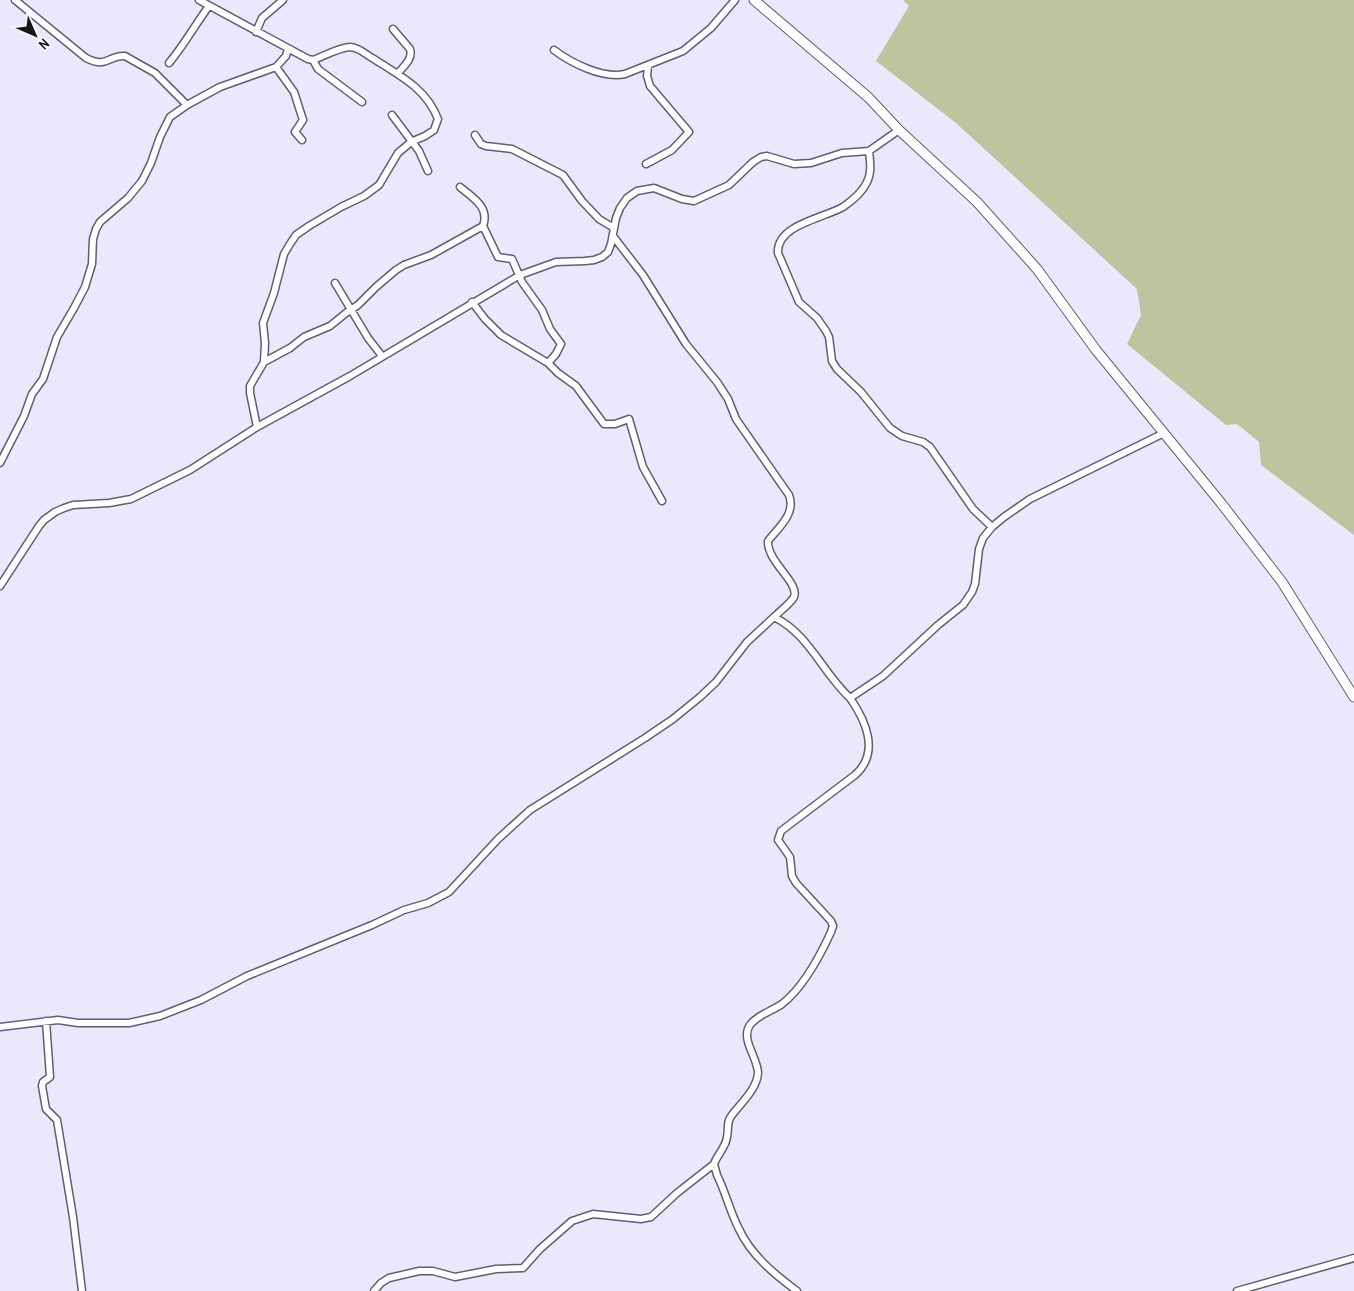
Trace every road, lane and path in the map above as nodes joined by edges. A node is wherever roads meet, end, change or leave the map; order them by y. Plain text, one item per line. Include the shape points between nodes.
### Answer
1 (15, 0) edge
2 (199, 0) edge
3 (283, 0) edge
4 (735, 0) edge
5 (754, 0) edge
6 (209, 6) junction
7 (393, 29) dead end
8 (256, 32) junction
9 (288, 49) junction
10 (554, 50) dead end
11 (313, 60) junction
12 (169, 63) dead end
13 (648, 66) junction
14 (276, 67) junction
15 (398, 73) junction
16 (362, 102) dead end
17 (187, 105) junction
18 (392, 115) dead end
19 (900, 130) junction
20 (474, 135) dead end
21 (302, 140) dead end
22 (411, 142) junction
23 (869, 151) junction
24 (646, 164) dead end
25 (428, 171) dead end
26 (460, 187) dead end
27 (484, 226) junction
28 (614, 228) junction
29 (613, 236) junction
30 (520, 275) junction
31 (335, 283) dead end
32 (472, 302) junction
33 (352, 310) junction
34 (382, 356) junction
35 (264, 362) junction
36 (548, 364) junction
37 (257, 428) junction
38 (1164, 434) junction
39 (0, 463) edge
40 (662, 501) dead end
41 (992, 527) junction
42 (0, 586) edge
43 (774, 616) junction
44 (1354, 697) edge
45 (850, 698) junction
46 (46, 1022) junction
47 (0, 1027) edge
48 (714, 1164) junction
49 (1354, 1258) edge
50 (82, 1291) edge
51 (374, 1291) edge
52 (797, 1291) edge
53 (1237, 1291) edge

1 - 17 street via 86,58 103,63 125,56 155,73
2 - 6 street
3 - 8 street via 262,18
4 - 13 street via 711,28 683,51
5 - 19 main road via 868,97
6 - 8 street
6 - 12 street
7 - 15 street via 411,53
8 - 9 street
9 - 11 street
9 - 14 street
10 - 13 street via 573,62 608,74 618,75
11 - 15 street via 348,47
11 - 16 street via 318,68
13 - 24 street via 650,86 689,132 672,150
14 - 17 street via 220,87
14 - 21 street via 294,92 303,120 295,132
15 - 22 street via 428,100 438,119 434,130
17 - 39 street via 170,116 142,181 96,229 92,264 85,287 57,337 43,379 32,394
18 - 22 street
19 - 23 street
19 - 38 main road via 977,202 1037,269 1096,350
20 - 28 street via 486,146 512,149 563,175 599,220
22 - 25 street
22 - 35 street via 393,159 380,185 309,226 290,244 263,323
23 - 28 street via 842,152 804,165 761,157 729,185 694,201 654,188 637,191 620,208
23 - 41 street via 870,176 858,193 842,207 786,234 777,247 778,253 799,302 826,330 832,361 837,369 890,428 930,447 973,509
26 - 27 street via 484,211
27 - 30 street via 498,257 511,258
27 - 33 street via 396,270
28 - 29 street
29 - 30 street via 608,252 602,257 556,262
29 - 43 street via 643,275 686,344 717,382 736,419 789,495 792,507 768,541 768,546 777,565 795,588 795,594
30 - 32 street
30 - 36 street via 561,344
31 - 33 street
32 - 34 street
32 - 36 street via 501,335
33 - 34 street
33 - 35 street via 326,329 304,337
34 - 37 street
35 - 37 street via 250,386
36 - 40 street via 576,386 604,424 629,419 643,467
37 - 42 street via 190,470 132,499 73,505 55,512 39,526
38 - 41 street via 1030,499
38 - 44 main road via 1282,582
41 - 45 street via 983,538 975,584 963,605 883,676
43 - 45 street via 801,636
43 - 46 street via 700,697 646,738 530,810 449,892 160,1016 113,1024
45 - 48 street via 866,727 868,756 865,764 782,831 778,840 790,857 796,883 833,926 811,970 783,1003 760,1017 746,1034 757,1078 749,1094 730,1116 728,1136
46 - 47 street
46 - 50 street via 50,1077 42,1086 46,1109 57,1120
48 - 51 street via 651,1218 593,1214 572,1221 523,1268 496,1269 455,1277 419,1271 389,1278
48 - 52 street via 744,1239 759,1258
49 - 53 street

